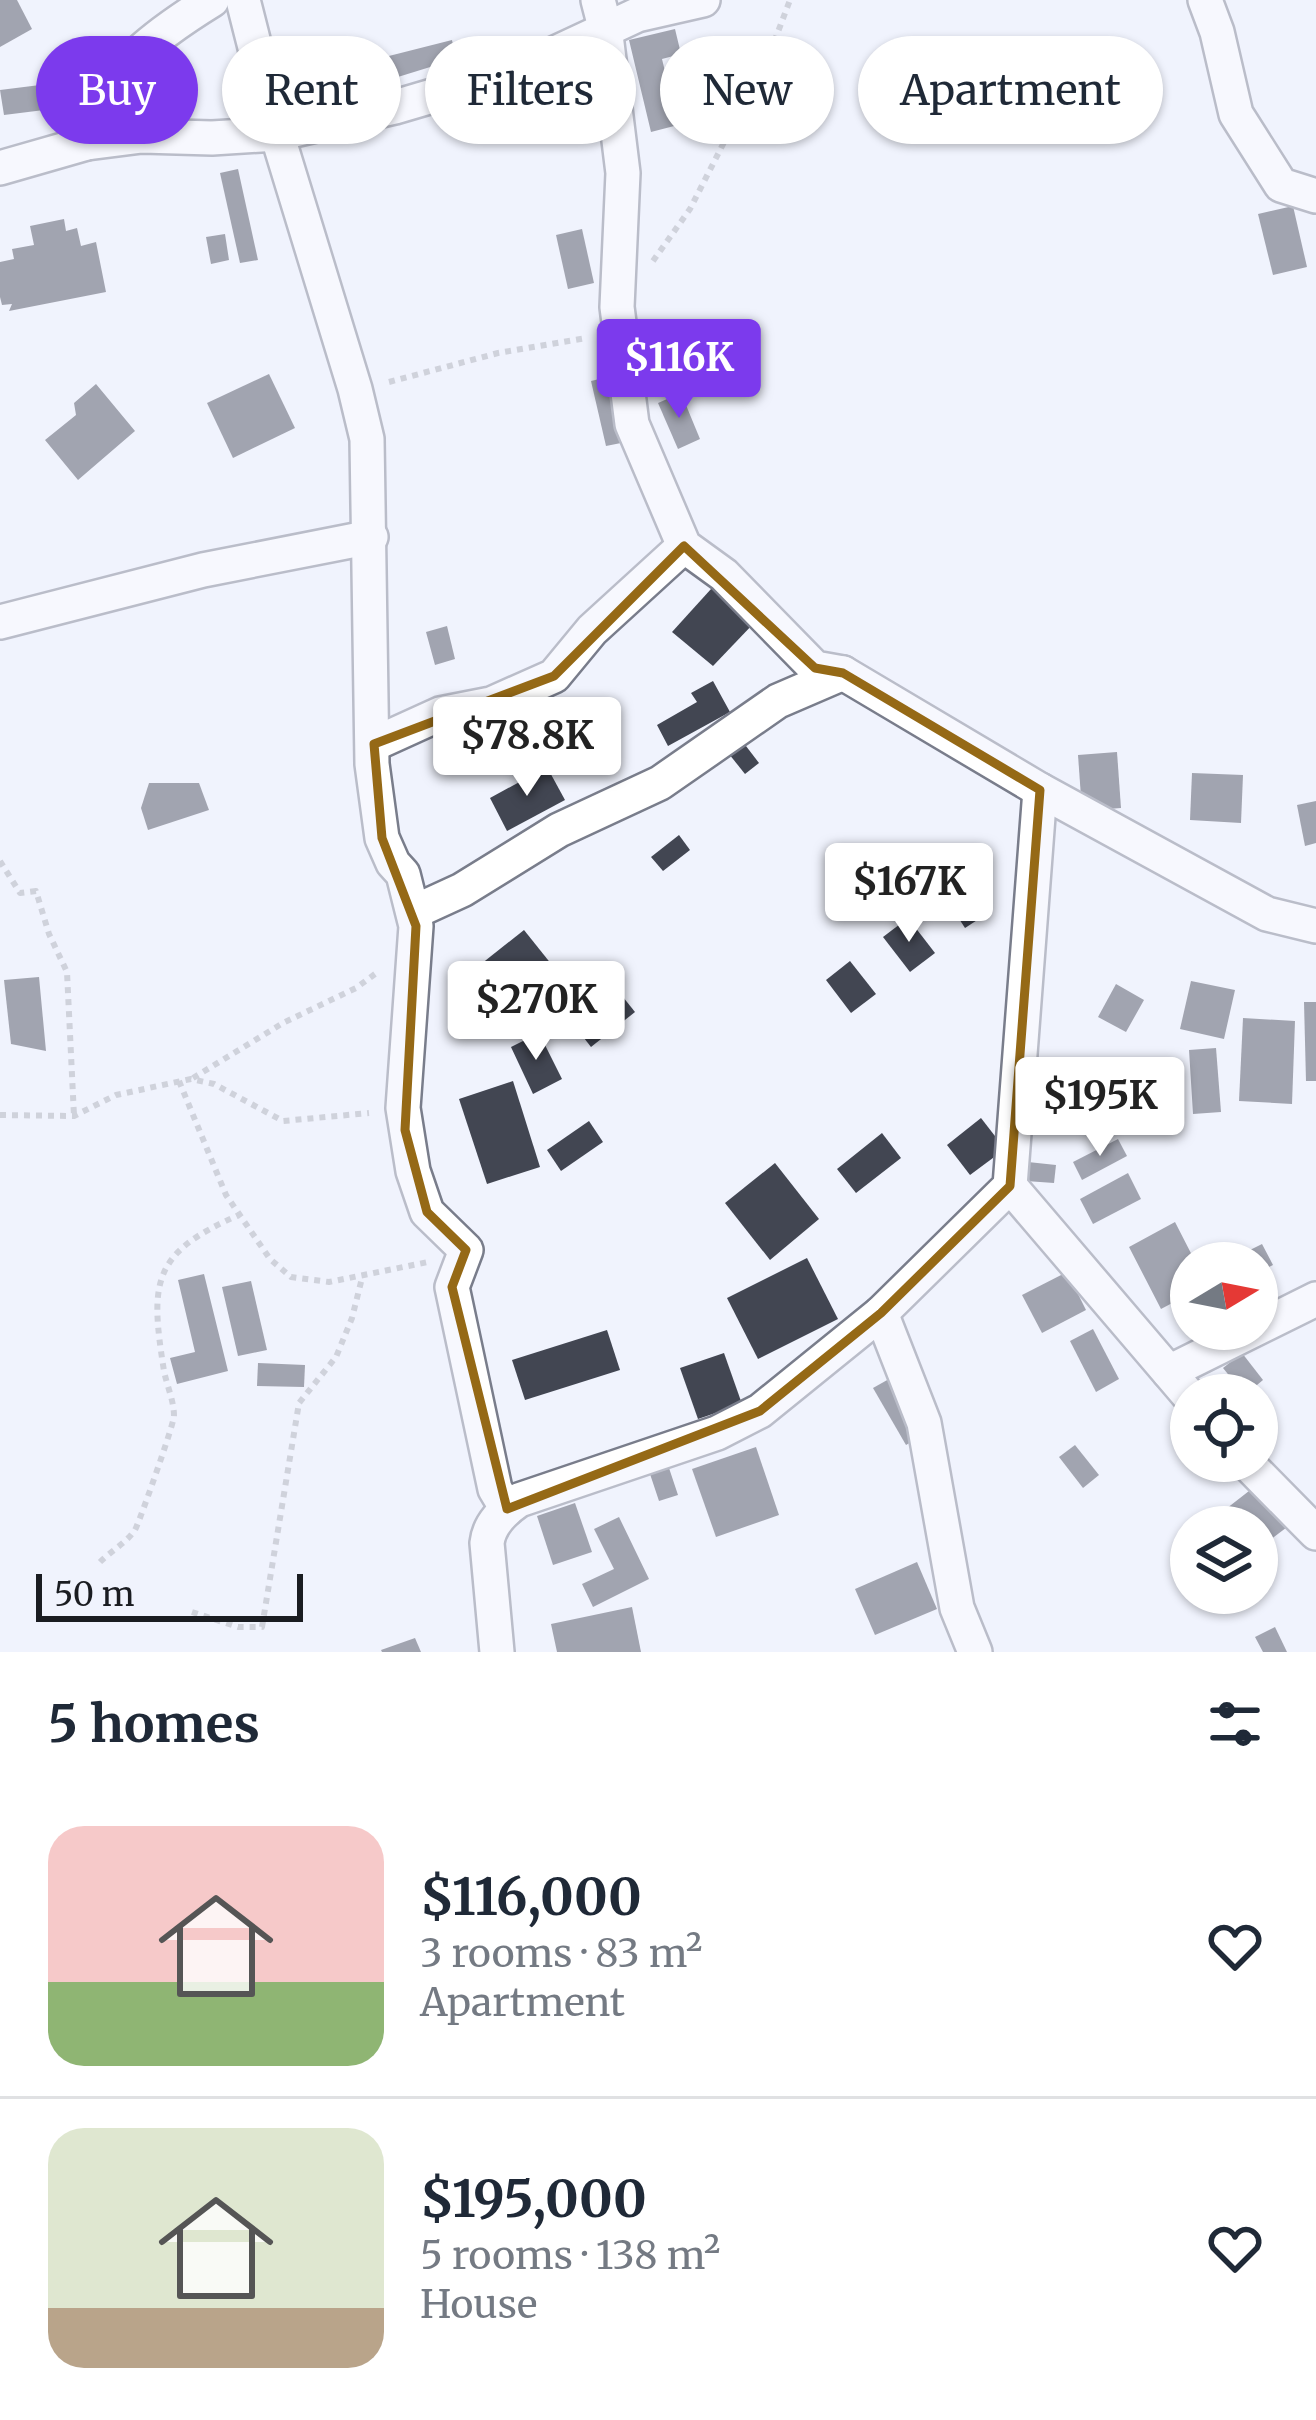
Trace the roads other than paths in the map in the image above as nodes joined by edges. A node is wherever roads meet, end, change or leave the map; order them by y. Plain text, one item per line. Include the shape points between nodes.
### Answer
1 (212, 0) edge
2 (244, 0) edge
3 (703, 0) edge
4 (1204, 0) edge
5 (602, 14) edge
6 (155, 36) edge
7 (253, 36) edge
8 (401, 104) edge
9 (84, 144) edge
10 (280, 144) edge
11 (0, 168) edge
12 (1316, 196) edge
13 (370, 536) junction
14 (684, 546) junction
15 (0, 622) edge
16 (843, 673) junction
17 (374, 744) junction
18 (1040, 790) junction
19 (1316, 926) edge
20 (415, 928) junction
21 (1010, 1186) junction
22 (1316, 1299) edge
23 (881, 1313) junction
24 (1171, 1374) edge
25 (1197, 1374) edge
26 (1265, 1482) edge
27 (507, 1509) junction
28 (1316, 1534) edge
29 (497, 1652) edge
30 (975, 1652) edge

1 - 6 street
2 - 7 street
3 - 5 street
4 - 12 street via 1236,114 1281,185
5 - 8 street via 517,71
5 - 14 street via 622,173 618,320 632,424
9 - 11 street
10 - 13 street via 356,389 367,439
13 - 15 street
13 - 17 street
14 - 16 street via 724,575 814,668
14 - 17 street via 554,676
16 - 18 street
16 - 20 street via 778,701 660,783 559,830
17 - 20 street via 382,838 403,874
18 - 19 street via 1268,914
18 - 21 street
20 - 27 street via 403,1108 427,1212 466,1250 452,1287 495,1489
21 - 23 street
21 - 24 street
22 - 25 street
23 - 27 street via 760,1411
23 - 30 street via 924,1423 957,1608
26 - 28 street
27 - 29 street via 487,1544

